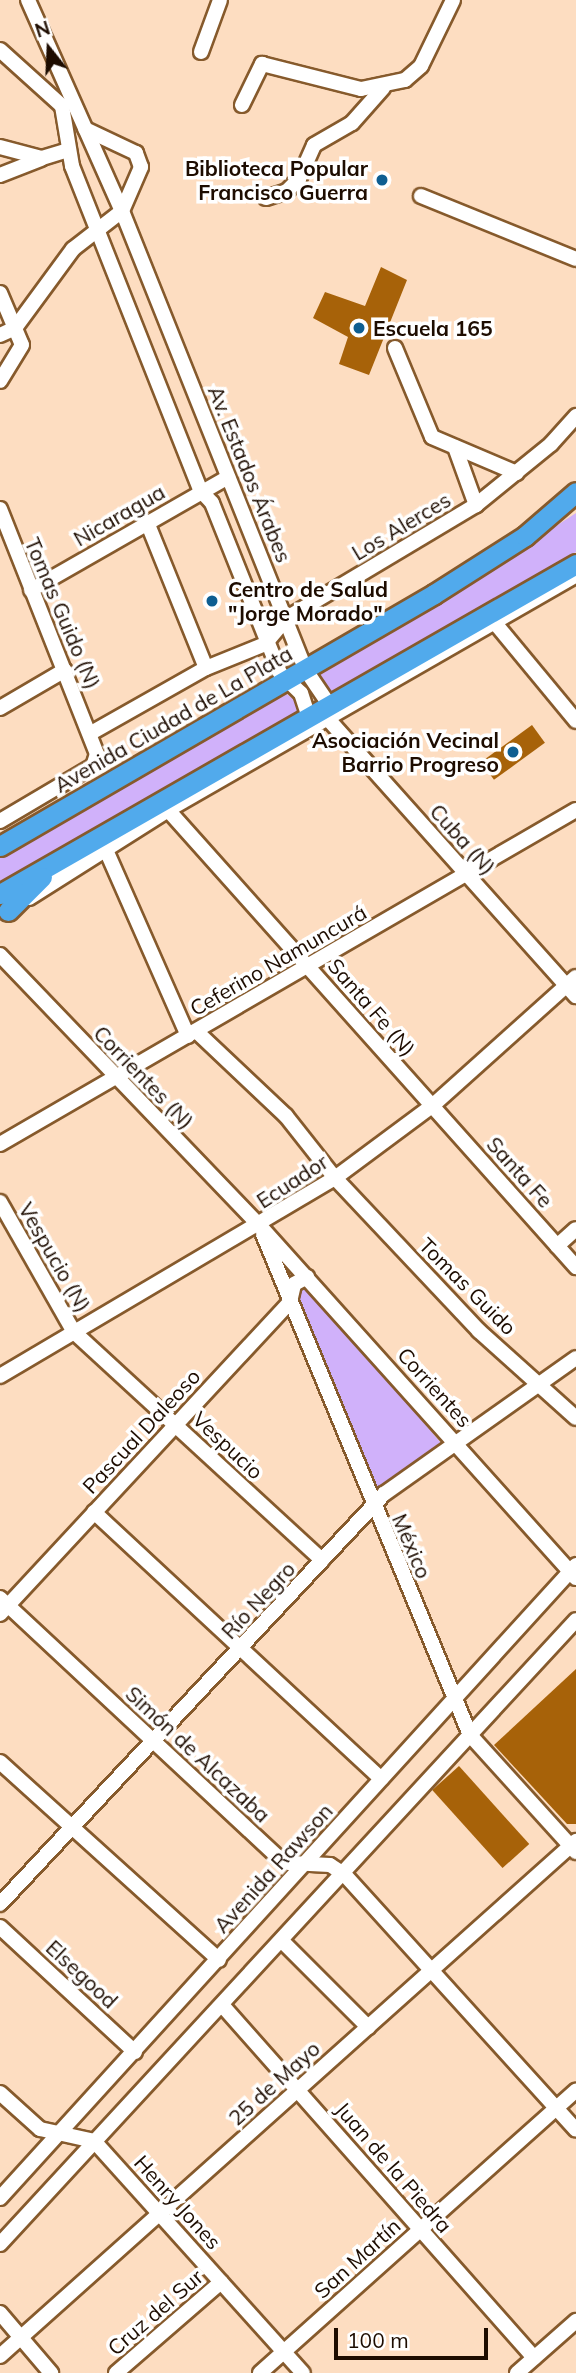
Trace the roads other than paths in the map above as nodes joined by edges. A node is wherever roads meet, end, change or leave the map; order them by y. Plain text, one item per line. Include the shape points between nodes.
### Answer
1 (28, 0) edge
2 (220, 0) edge
3 (453, 0) edge
4 (0, 50) edge
5 (201, 52) dead end
6 (383, 88) junction
7 (242, 105) dead end
8 (85, 129) junction
9 (0, 147) edge
10 (68, 150) junction
11 (42, 158) junction
12 (0, 175) edge
13 (421, 196) dead end
14 (266, 198) dead end
15 (122, 211) junction
16 (98, 230) junction
17 (576, 259) edge
18 (0, 293) edge
19 (15, 328) junction
20 (0, 335) edge
21 (395, 348) dead end
22 (0, 381) edge
23 (576, 416) edge
24 (455, 447) junction
25 (517, 473) junction
26 (228, 477) junction
27 (201, 491) junction
28 (576, 492) edge
29 (476, 505) junction
30 (0, 509) edge
31 (147, 522) junction
32 (5, 547) edge
33 (576, 564) edge
34 (576, 575) edge
35 (31, 590) junction
36 (538, 597) joint
37 (499, 615) junction
38 (287, 618) junction
39 (265, 644) junction
40 (206, 668) junction
41 (65, 670) junction
42 (294, 670) junction
43 (0, 708) edge
44 (328, 711) junction
45 (308, 715) junction
46 (576, 721) edge
47 (91, 733) junction
48 (168, 810) junction
49 (576, 810) edge
50 (0, 821) edge
51 (0, 846) edge
52 (106, 850) junction
53 (467, 875) junction
54 (3, 906) edge
55 (0, 955) edge
56 (309, 967) junction
57 (573, 986) edge
58 (192, 1034) junction
59 (113, 1078) junction
60 (432, 1106) junction
61 (0, 1144) edge
62 (335, 1178) junction
63 (0, 1202) edge
64 (261, 1226) junction
65 (576, 1229) edge
66 (557, 1246) junction
67 (576, 1267) edge
68 (307, 1277) junction
69 (289, 1302) junction
70 (74, 1332) junction
71 (576, 1358) edge
72 (0, 1376) edge
73 (541, 1384) junction
74 (576, 1418) edge
75 (176, 1426) junction
76 (457, 1443) junction
77 (373, 1507) junction
78 (94, 1512) junction
79 (322, 1560) junction
80 (574, 1572) edge
81 (2, 1606) edge
82 (576, 1620) edge
83 (241, 1649) junction
84 (453, 1699) junction
85 (470, 1735) junction
86 (154, 1741) junction
87 (0, 1762) edge
88 (381, 1779) junction
89 (72, 1827) junction
90 (574, 1846) edge
91 (305, 1865) junction
92 (344, 1874) junction
93 (0, 1904) edge
94 (0, 1927) edge
95 (282, 1941) junction
96 (219, 1960) junction
97 (431, 1970) junction
98 (222, 2005) junction
99 (368, 2027) junction
100 (135, 2052) junction
101 (576, 2090) edge
102 (298, 2091) junction
103 (0, 2093) edge
104 (556, 2108) junction
105 (576, 2130) edge
106 (61, 2132) junction
107 (94, 2141) junction
108 (0, 2198) edge
109 (160, 2214) junction
110 (421, 2229) junction
111 (0, 2244) edge
112 (222, 2282) junction
113 (0, 2313) edge
114 (576, 2321) edge
115 (20, 2338) junction
116 (284, 2352) junction
117 (0, 2357) edge
118 (534, 2358) junction
119 (51, 2373) edge
120 (116, 2373) edge
121 (260, 2373) edge
122 (303, 2373) edge
123 (517, 2373) edge

1 - 8 street, Av. Estados Árabes
2 - 5 street
3 - 6 street via 421,66
4 - 10 street, Av. Estados Árabes via 62,106
6 - 7 street via 361,89 262,64
6 - 14 street via 352,123 314,145 299,179 287,191
8 - 15 street, Av. Estados Árabes
8 - 15 street via 136,153 141,167
9 - 11 street
10 - 11 street
10 - 16 street, Av. Estados Árabes
11 - 12 street
13 - 17 street
15 - 16 street
15 - 26 street, Av. Estados Árabes
16 - 19 street via 73,249
16 - 27 street, Av. Estados Árabes
18 - 19 street
19 - 20 street
19 - 22 street via 22,345
21 - 24 street via 432,437
23 - 25 street, Los Alerces
24 - 25 street
24 - 29 street
25 - 29 street, Los Alerces
26 - 27 street, Nicaragua
26 - 38 street, Av. Estados Árabes
27 - 31 street, Nicaragua
27 - 39 street, Av. Estados Árabes via 212,503
28 - 42 highway, Avenida Ciudad de La Plata via 525,537 434,594
29 - 38 street, Los Alerces
30 - 32 street, Tomas Guido (N)
31 - 35 street, Nicaragua
31 - 40 street
32 - 35 street, Tomas Guido (N)
33 - 37 highway
34 - 36 street
35 - 41 street, Tomas Guido (N)
36 - 37 highway
37 - 44 highway
37 - 46 street
38 - 39 street, Los Alerces
38 - 42 street, Av. Estados Árabes
39 - 40 street, Los Alerces
39 - 42 street, Av. Estados Árabes
40 - 47 street, Los Alerces
41 - 43 street
41 - 47 street, Tomas Guido (N)
42 - 44 street, Av. Estados Árabes
42 - 45 street, Av. Estados Árabes
42 - 51 highway, Avenida Ciudad de La Plata via 228,702 197,731
44 - 45 highway
44 - 48 street
44 - 53 street, Cuba (N)
45 - 54 highway via 67,854
47 - 50 street, Avenida Ciudad de La Plata via 97,754 93,766
48 - 52 street
48 - 56 street, Santa Fe (N)
49 - 53 street, Ceferino Namuncurá
52 - 54 street
52 - 58 street
53 - 56 street, Ceferino Namuncurá
53 - 57 street, Cuba (N)
55 - 59 street, Corrientes (N)
56 - 58 street, Ceferino Namuncurá
56 - 60 street, Santa Fe (N)
57 - 60 street, Ecuador
58 - 59 street, Ceferino Namuncurá
58 - 62 street via 286,1116
59 - 61 street, Ceferino Namuncurá
59 - 64 street, Corrientes (N)
60 - 62 street, Ecuador
60 - 66 street, Santa Fe
62 - 64 street, Ecuador
62 - 73 street, Tomas Guido via 479,1331
63 - 70 street, Vespucio (N)
64 - 68 street, Corrientes
64 - 69 street, México
64 - 70 street, Ecuador
65 - 66 street
66 - 67 street, Santa Fe
68 - 69 street, Pascual Daleoso via 294,1284
68 - 76 street, Corrientes
69 - 75 street, Pascual Daleoso
69 - 77 street, México
70 - 72 street, Ecuador
70 - 75 street, Vespucio
71 - 73 street, Río Negro
73 - 74 street, Tomas Guido
73 - 76 street, Río Negro
75 - 78 street, Pascual Daleoso
75 - 79 street, Vespucio
76 - 77 street, Río Negro
76 - 80 street, Corrientes
77 - 79 street, Río Negro
77 - 84 street, México
78 - 81 street, Pascual Daleoso
78 - 83 street
79 - 83 street, Río Negro
80 - 84 street, Avenida Rawson
81 - 86 street, Simón de Alcazaba
82 - 85 street
83 - 86 street, Río Negro
83 - 88 street
84 - 85 street, México
84 - 88 street, Avenida Rawson
85 - 90 street, México
85 - 92 street
86 - 89 street, Río Negro
86 - 91 street, Simón de Alcazaba via 278,1857
87 - 89 street
88 - 91 street, Avenida Rawson
89 - 93 street, Río Negro
89 - 96 street
90 - 97 street, 25 de Mayo
91 - 92 street, Simón de Alcazaba via 330,1866
91 - 96 street, Avenida Rawson
92 - 95 street
92 - 97 street
94 - 100 street, Elsegood
95 - 98 street
95 - 99 street
96 - 100 street, Avenida Rawson
97 - 99 street, 25 de Mayo
97 - 104 street
98 - 102 street, Juan de la Piedra
98 - 107 street
99 - 102 street, 25 de Mayo
100 - 106 street, Avenida Rawson
101 - 104 street, San Martín
102 - 109 street, 25 de Mayo
102 - 110 street, Juan de la Piedra
103 - 106 street via 40,2129
104 - 105 street
104 - 110 street, San Martín
106 - 107 street
106 - 108 street, Avenida Rawson
107 - 109 street, Henry Jones
107 - 111 street
109 - 112 street, Henry Jones
109 - 115 street, 25 de Mayo
110 - 116 street, San Martín
110 - 118 street, Juan de la Piedra
112 - 116 street, Henry Jones
112 - 120 street, Cruz del Sur
113 - 115 street
114 - 118 street
115 - 117 street, 25 de Mayo
115 - 119 street
116 - 121 street, San Martín
116 - 122 street, Henry Jones
118 - 123 street

